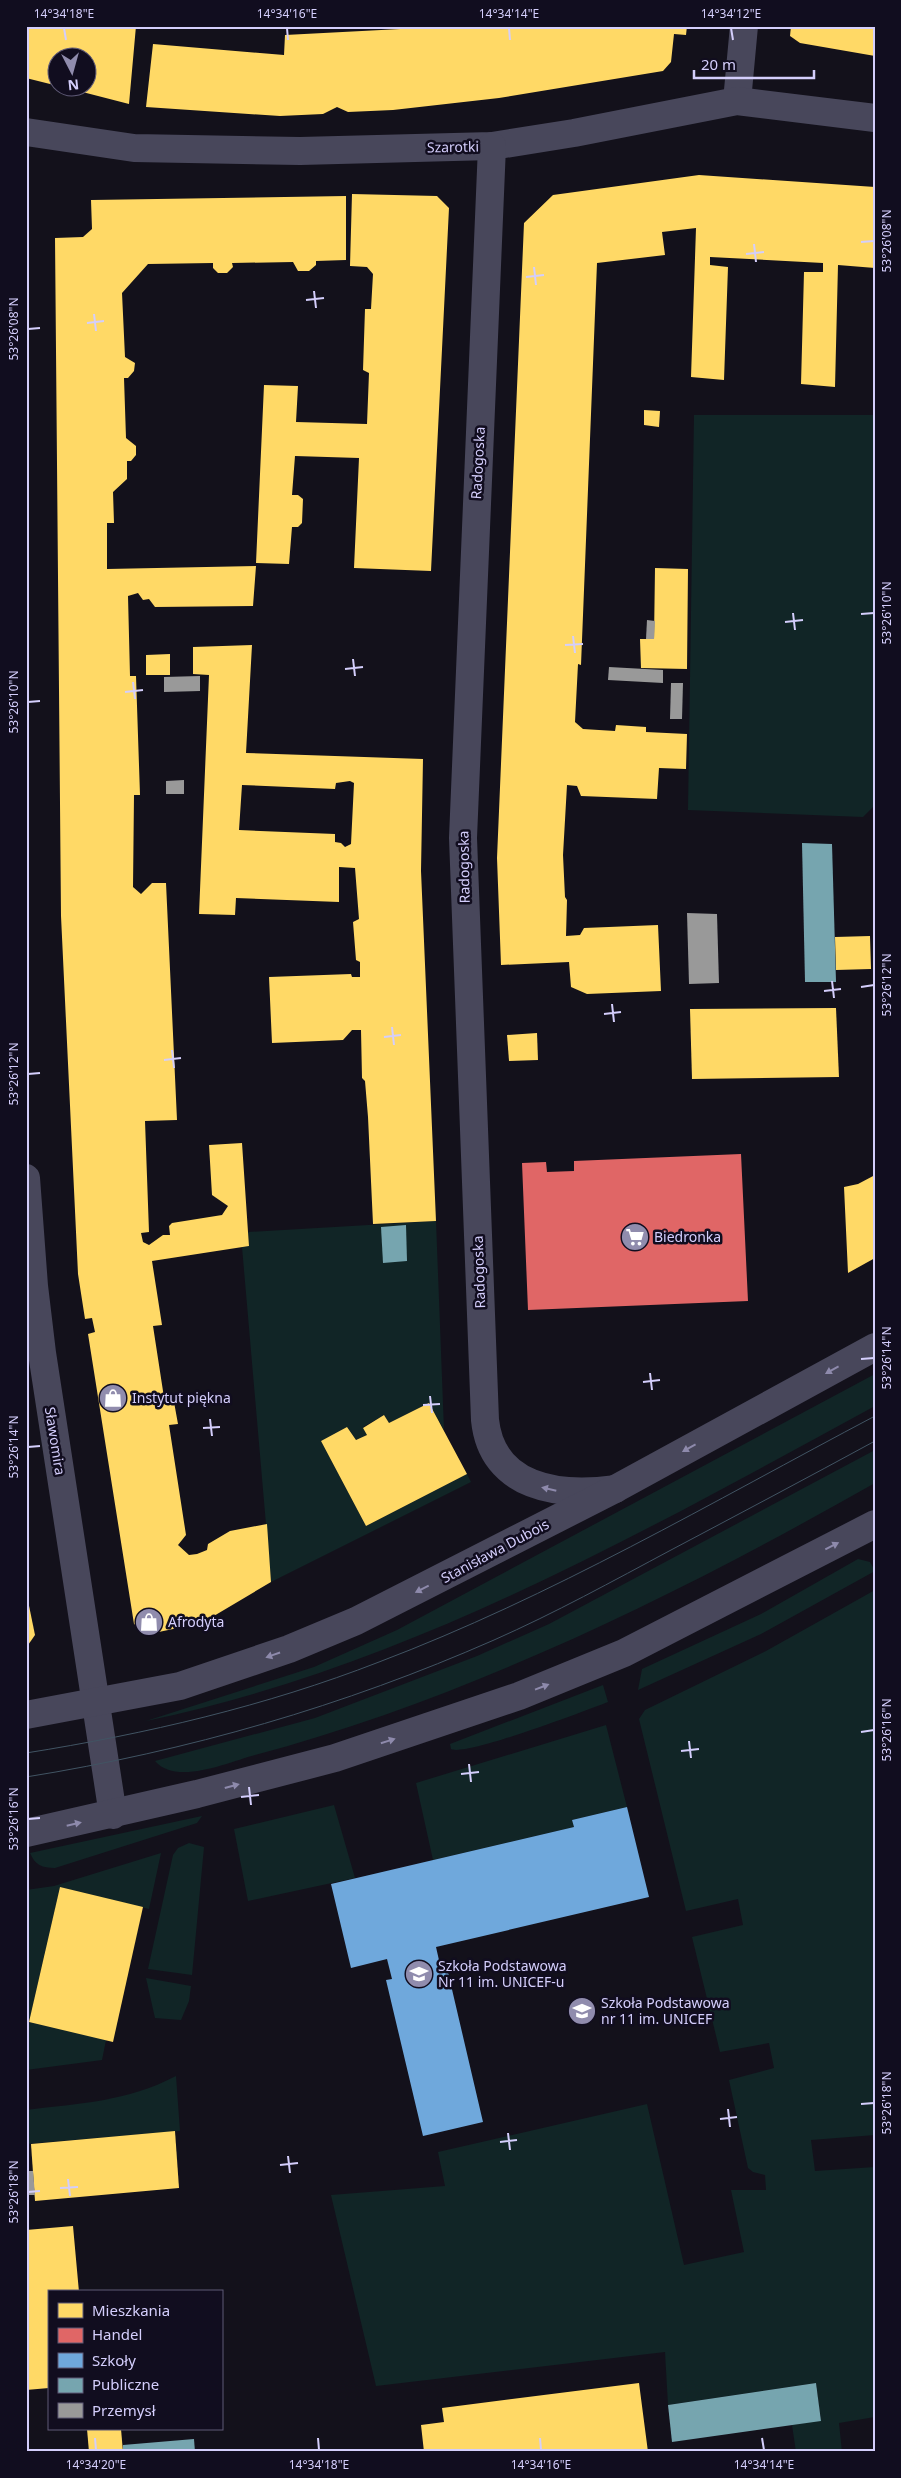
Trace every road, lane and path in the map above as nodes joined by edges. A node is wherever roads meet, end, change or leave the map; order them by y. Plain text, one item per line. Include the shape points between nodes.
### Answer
1 (744, 26) edge
2 (737, 101) junction
3 (875, 118) edge
4 (26, 132) edge
5 (492, 146) junction
6 (26, 1178) edge
7 (875, 1347) edge
8 (615, 1489) junction
9 (875, 1524) edge
10 (95, 1702) junction
11 (26, 1715) edge
12 (113, 1814) junction
13 (26, 1833) edge

1 - 2 street
2 - 3 street, Szarotki
2 - 5 street, Szarotki
4 - 5 street, Szarotki via 134,148 187,150
8 -> 5 street, Radogoska via 580,1493 532,1483 505,1466 488,1440 463,838
6 - 10 street, Sławomira via 42,1353
7 -> 8 street, Stanisława Dubois
8 -> 10 street, Stanisława Dubois via 416,1592 298,1646 180,1686
12 -> 9 street via 335,1758 519,1696 624,1653
10 - 11 street, Stanisława Dubois
10 - 12 street
13 -> 12 street

